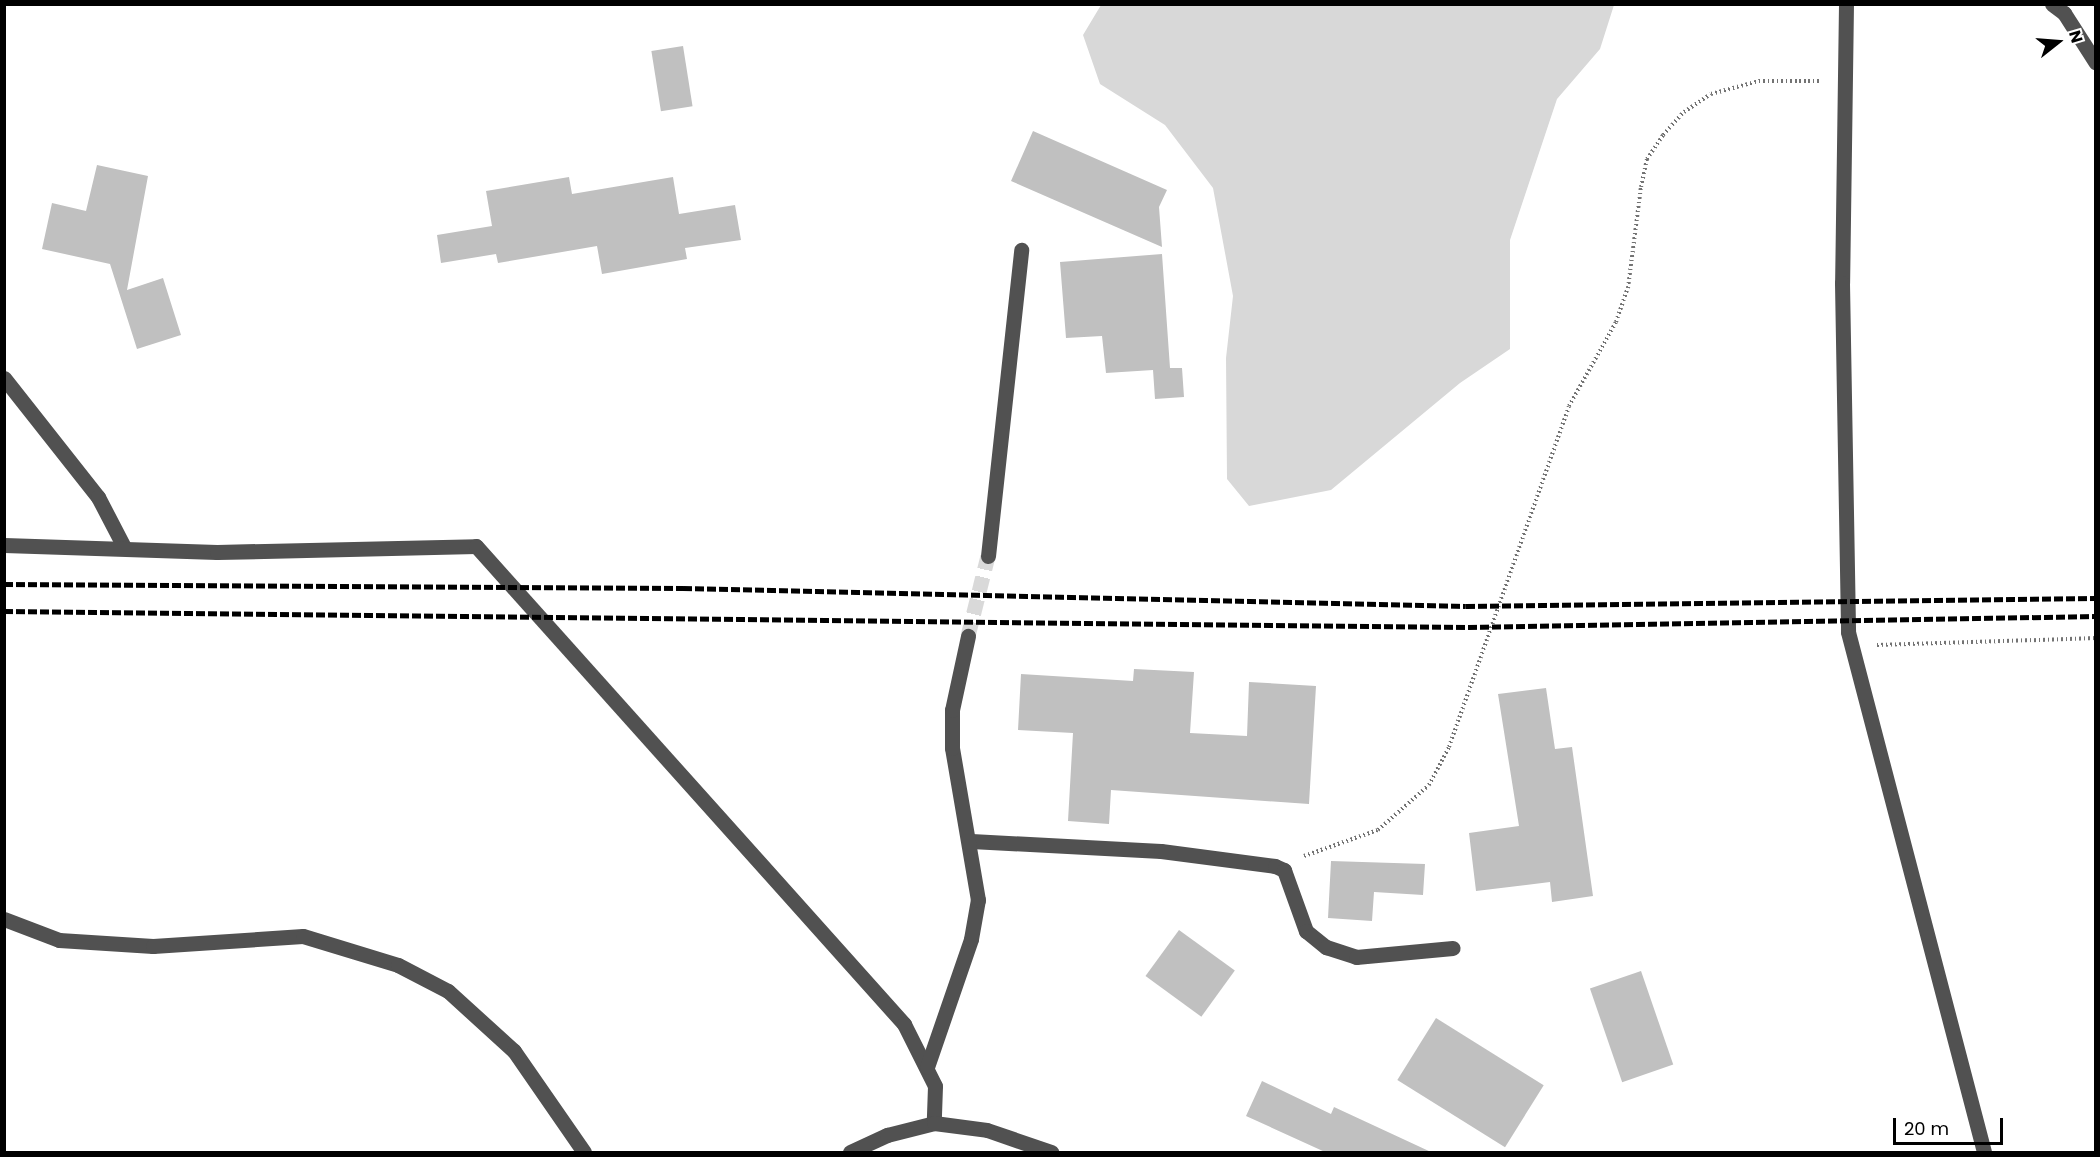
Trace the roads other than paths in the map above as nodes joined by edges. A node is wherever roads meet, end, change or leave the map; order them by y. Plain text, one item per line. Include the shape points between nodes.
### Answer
1 (1846, 4) edge
2 (2052, 4) edge
3 (2096, 63) edge
4 (1021, 250) dead end
5 (4, 378) edge
6 (4, 545) edge
7 (123, 545) junction
8 (988, 556) tunnel mouth
9 (968, 636) tunnel mouth
10 (971, 841) junction
11 (4, 919) edge
12 (1453, 948) dead end
13 (927, 1067) junction
14 (934, 1123) junction
15 (584, 1152) edge
16 (850, 1152) edge
17 (1051, 1152) edge
18 (1984, 1152) edge

1 - 18 street via 1842,295 1847,589 1853,649
2 - 3 street via 2064,13
4 - 8 street
5 - 7 street via 98,497
6 - 7 street
7 - 13 street via 217,552 476,546 802,915 890,1007
9 - 10 street via 952,710 959,797
10 - 12 street via 1161,851 1275,866 1284,870 1306,931 1326,946 1356,957
10 - 13 street via 978,882 971,939
11 - 15 street via 59,940 153,946 303,936 398,964 448,991 514,1051
13 - 14 street via 935,1086
14 - 16 street via 887,1135
14 - 17 street via 987,1130

